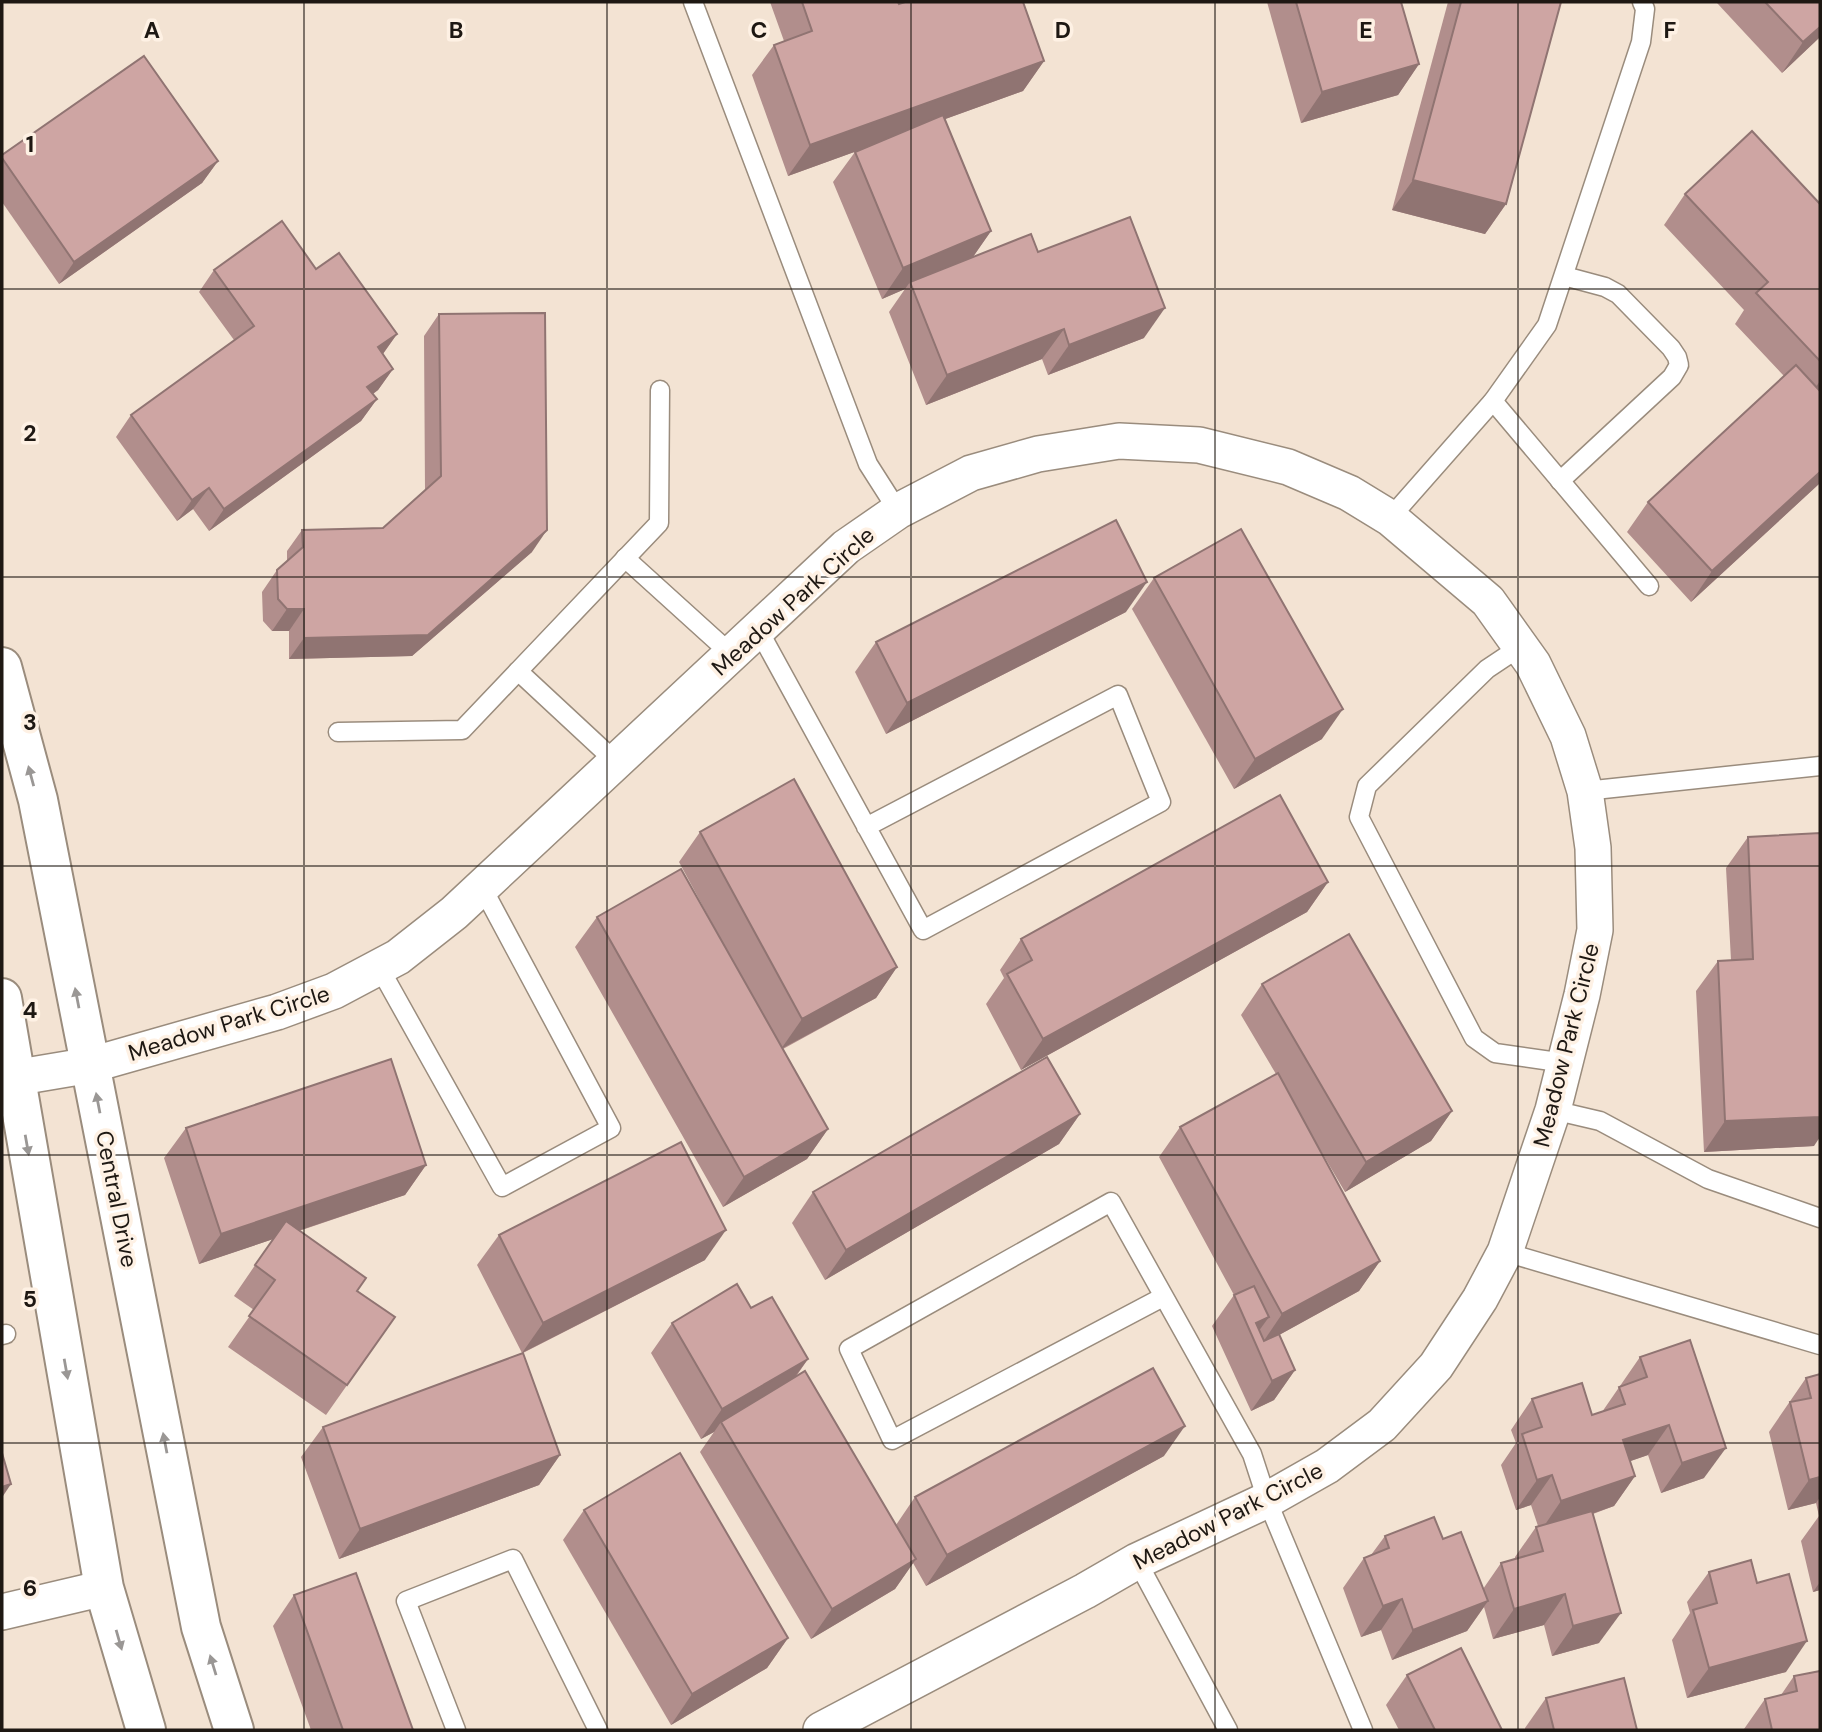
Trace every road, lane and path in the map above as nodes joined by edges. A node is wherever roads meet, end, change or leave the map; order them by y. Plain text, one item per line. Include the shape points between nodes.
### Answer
1 (693, 2) edge
2 (1642, 2) edge
3 (1563, 276) junction
4 (660, 390) dead end
5 (1493, 401) junction
6 (1560, 481) junction
7 (898, 511) junction
8 (1390, 518) junction
9 (625, 558) junction
10 (1649, 586) dead end
11 (758, 629) junction
12 (1520, 647) junction
13 (731, 654) junction
14 (2, 667) edge
15 (518, 671) junction
16 (338, 732) dead end
17 (616, 762) junction
18 (1820, 766) edge
19 (1585, 790) junction
20 (866, 827) junction
21 (482, 887) junction
22 (379, 967) junction
23 (2, 998) edge
24 (1565, 1063) junction
25 (91, 1065) junction
26 (8, 1079) edge
27 (1553, 1110) junction
28 (1820, 1218) edge
29 (1505, 1252) junction
30 (1163, 1297) junction
31 (1820, 1345) edge
32 (1267, 1500) junction
33 (1137, 1561) junction
34 (104, 1588) junction
35 (2, 1612) edge
36 (146, 1730) edge
37 (234, 1730) edge
38 (456, 1730) edge
39 (598, 1730) edge
40 (821, 1730) edge
41 (1228, 1730) edge
42 (1363, 1730) edge

1 - 7 lane via 868,464
2 - 3 lane via 1641,42
3 - 5 lane via 1547,325
3 - 6 lane via 1618,294 1671,348 1679,365 1672,377
4 - 9 lane via 659,523
5 - 6 lane
5 - 8 lane
6 - 10 lane
7 - 8 street, Meadow Park Circle via 971,473 1038,454 1119,442 1199,445 1288,467 1349,493
7 - 11 street, Meadow Park Circle via 846,547
8 - 12 street, Meadow Park Circle via 1488,601
9 - 13 lane
9 - 15 lane
11 - 13 street, Meadow Park Circle
11 - 20 lane
12 - 19 street, Meadow Park Circle via 1568,736
12 - 24 lane via 1488,669 1367,786 1359,817 1474,1038 1495,1053
13 - 17 street, Meadow Park Circle
25 -> 14 main road, Central Drive via 38,800
15 - 16 lane via 461,730
15 - 17 lane
17 - 21 street, Meadow Park Circle
18 - 19 lane
19 - 24 street, Meadow Park Circle via 1593,848 1595,930
20 - 20 lane via 923,930 1161,802 1118,695
21 - 22 street, Meadow Park Circle via 398,957
21 - 22 lane via 611,1128 502,1187
22 - 25 street, Meadow Park Circle via 334,991 277,1012
23 - 26 main road
24 - 27 street, Meadow Park Circle
25 - 26 street, Meadow Park Circle
37 -> 25 main road, Central Drive via 201,1627
26 -> 34 main road
27 - 28 lane via 1600,1121 1708,1179
27 - 29 street, Meadow Park Circle
29 - 31 lane
29 - 32 street, Meadow Park Circle via 1436,1366 1382,1425 1328,1466
30 - 30 lane via 1111,1202 849,1349 892,1440
30 - 32 lane via 1252,1454
32 - 33 street, Meadow Park Circle
32 - 42 lane
33 - 40 street, Meadow Park Circle
33 - 41 lane
34 - 35 street
34 -> 36 main road
38 - 39 lane via 406,1601 513,1559

